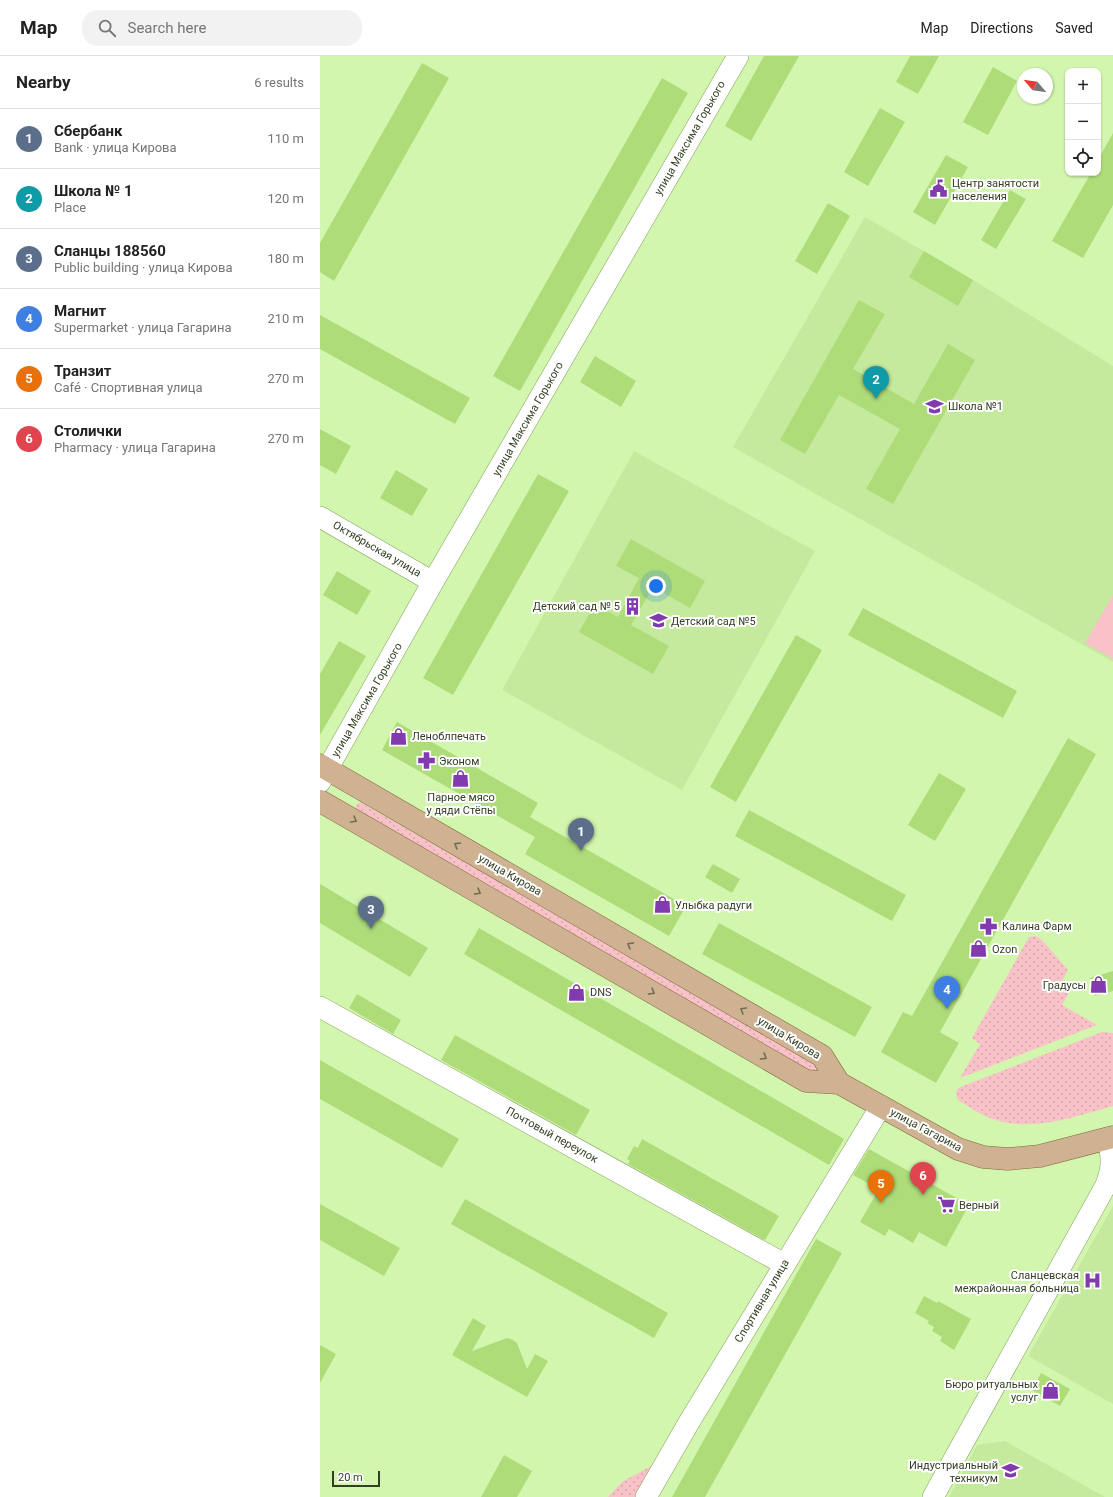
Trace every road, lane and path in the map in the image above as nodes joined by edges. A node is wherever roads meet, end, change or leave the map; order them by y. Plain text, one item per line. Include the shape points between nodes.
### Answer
1 (738, 56) edge
2 (320, 517) edge
3 (433, 582) junction
4 (322, 772) edge
5 (320, 801) edge
6 (320, 1007) edge
7 (839, 1083) junction
8 (881, 1106) junction
9 (1110, 1138) edge
10 (784, 1264) junction
11 (646, 1497) edge
12 (933, 1497) edge

1 - 3 street, улица Максима Горького
2 - 3 street, Октябрьская улица
3 - 4 street, улица Максима Горького
7 -> 4 main road, улица Кирова via 822,1056
5 -> 7 main road via 806,1081
6 - 10 street, Почтовый переулок
7 - 8 main road, улица Гагарина
8 - 9 main road, улица Гагарина via 958,1149 983,1157 1008,1159 1040,1156
8 - 10 street, Спортивная улица
9 - 12 street via 1112,1172 1106,1185
10 - 11 street, Спортивная улица

